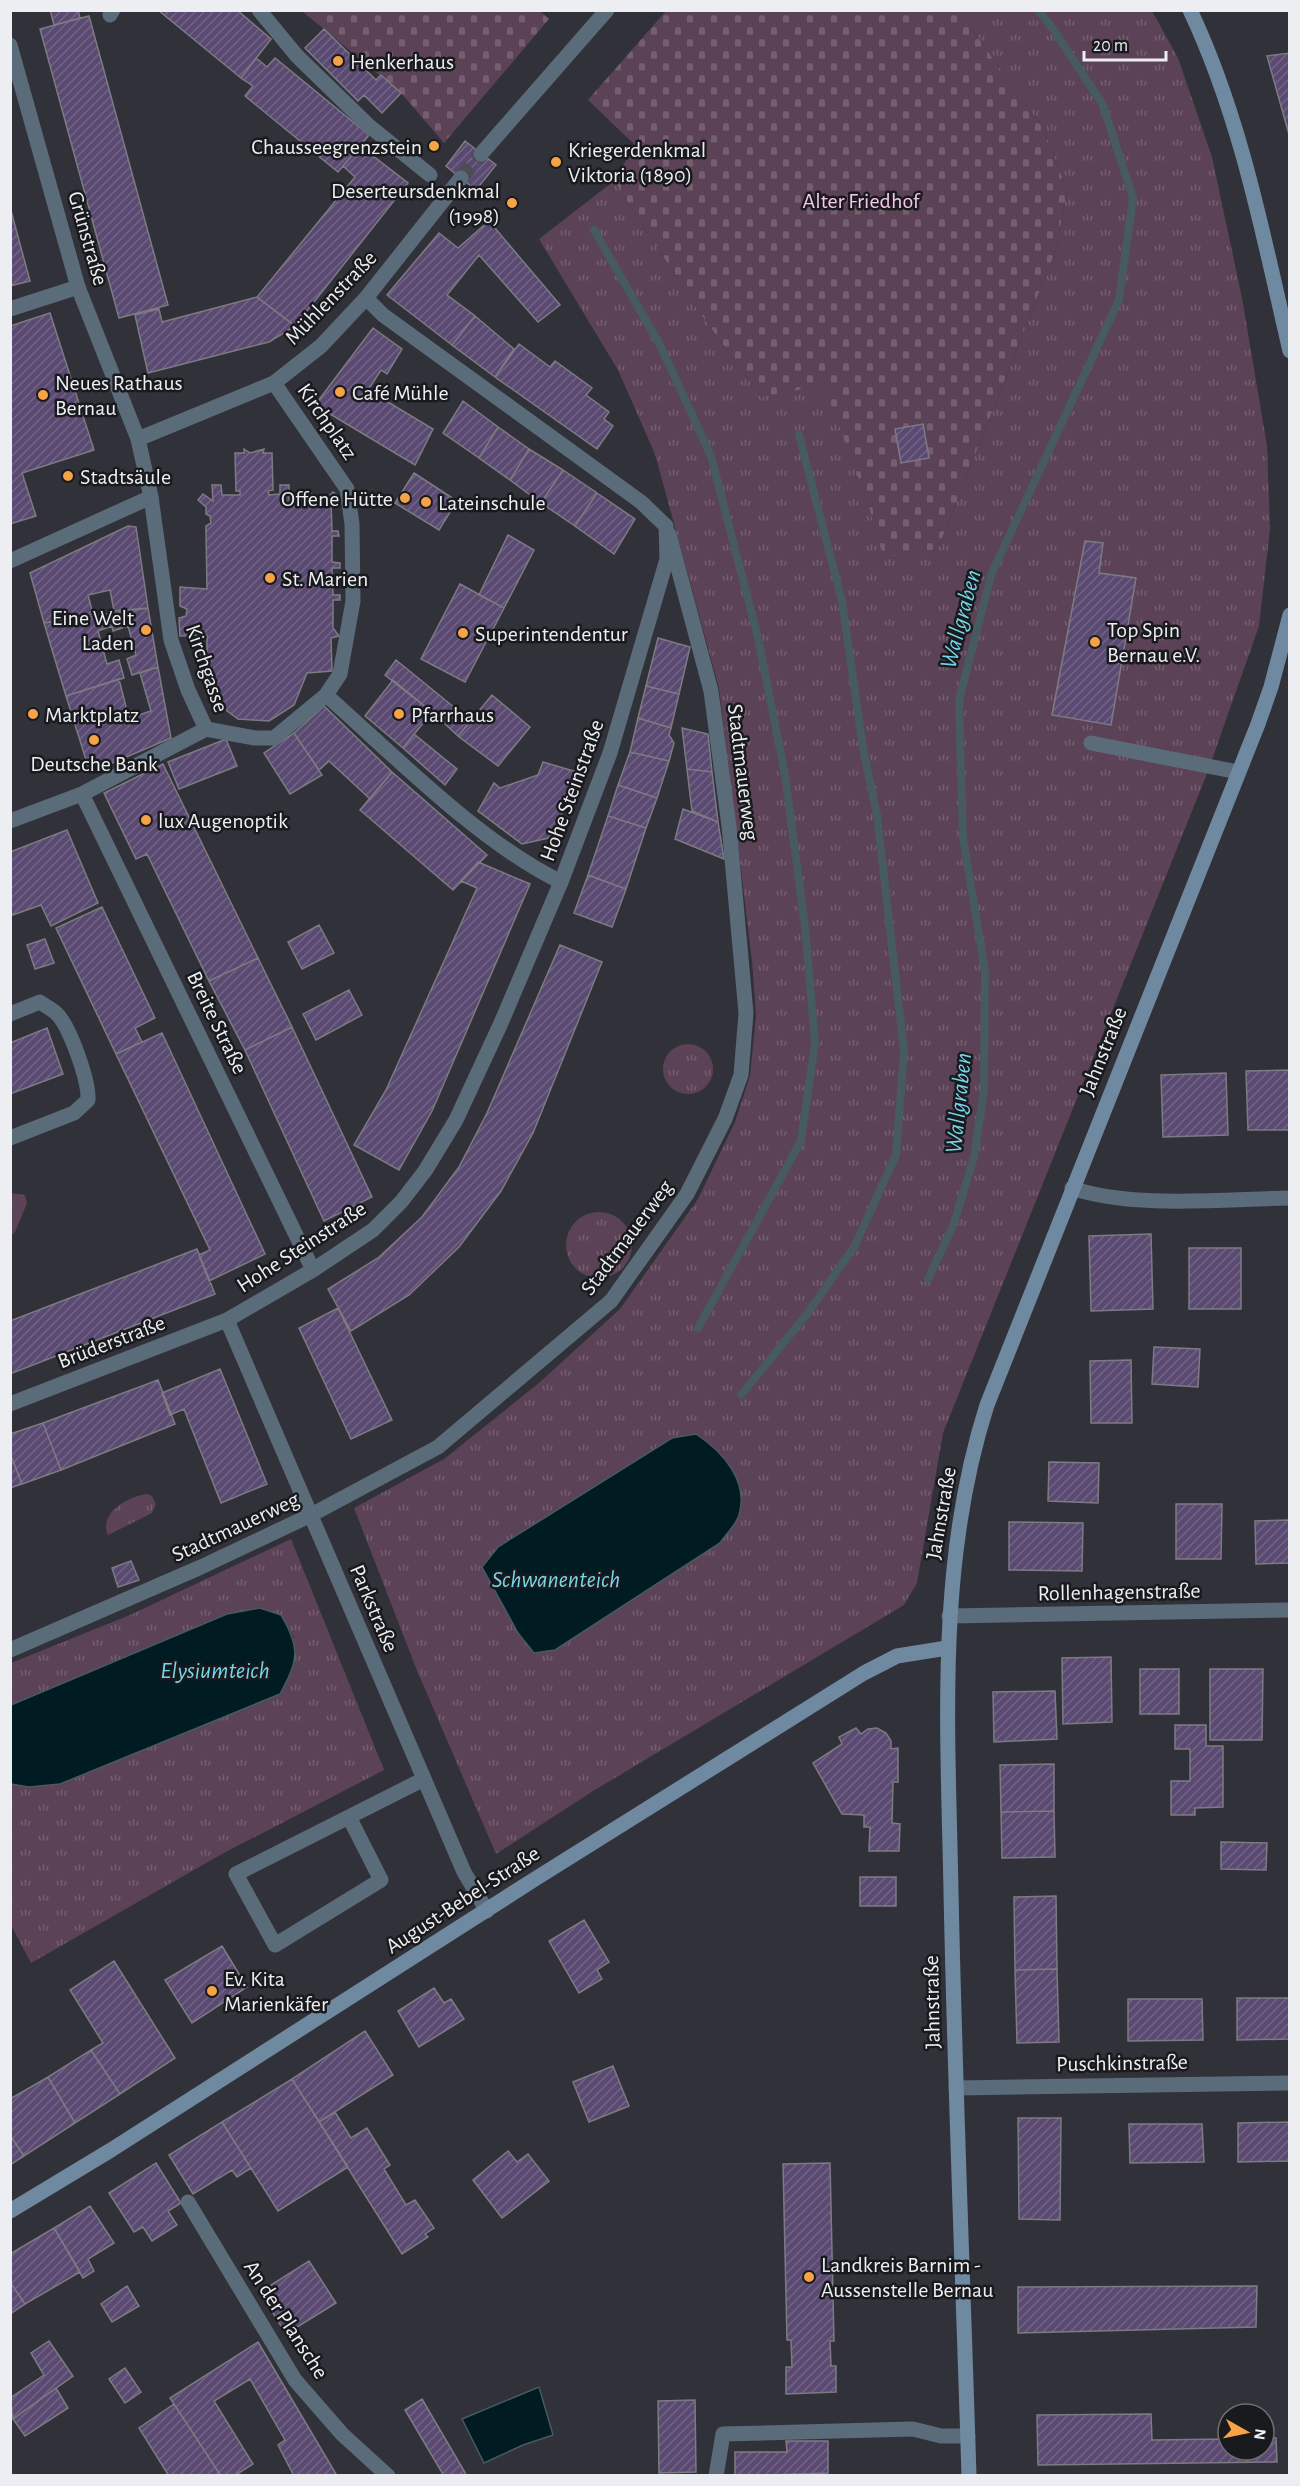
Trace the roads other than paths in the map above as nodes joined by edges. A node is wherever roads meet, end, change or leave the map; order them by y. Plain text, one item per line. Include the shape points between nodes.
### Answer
1 (259, 10) edge
2 (607, 10) edge
3 (1190, 10) edge
4 (10, 45) edge
5 (482, 154) tunnel mouth
6 (430, 175) dead end
7 (461, 178) tunnel mouth
8 (78, 287) junction
9 (366, 298) junction
10 (10, 309) edge
11 (1290, 351) edge
12 (274, 383) junction
13 (138, 439) junction
14 (151, 497) junction
15 (666, 525) junction
16 (10, 561) edge
17 (1290, 615) edge
18 (326, 695) junction
19 (206, 729) junction
20 (1091, 743) dead end
21 (1238, 772) junction
22 (82, 794) junction
23 (10, 820) edge
24 (561, 882) junction
25 (10, 1014) edge
26 (10, 1138) edge
27 (1072, 1188) junction
28 (1290, 1198) edge
29 (313, 1270) junction
30 (227, 1320) junction
31 (10, 1404) edge
32 (311, 1515) junction
33 (1290, 1610) edge
34 (949, 1616) junction
35 (947, 1648) junction
36 (10, 1650) edge
37 (424, 1779) junction
38 (349, 1817) junction
39 (487, 1911) junction
40 (1290, 2083) edge
41 (956, 2088) junction
42 (188, 2202) dead end
43 (10, 2211) edge
44 (968, 2436) junction
45 (388, 2475) edge
46 (716, 2475) edge
47 (969, 2475) edge

1 - 6 street via 297,56 360,117
2 - 5 street
3 - 11 main road via 1224,91 1246,165
4 - 8 street, Grünstraße
7 - 9 street, Mühlenstraße
8 - 10 street
8 - 13 street, Grünstraße
9 - 12 street, Mühlenstraße via 321,346
9 - 15 street via 383,315 641,502
12 - 13 street, Mühlenstraße
12 - 18 street, Kirchplatz via 347,489 352,524 353,601 340,674
13 - 14 street, Kirchgasse
14 - 16 street
14 - 19 street, Kirchgasse via 171,640
15 - 24 street, Hohe Steinstraße via 667,558 610,753
15 - 32 street, Stadtmauerweg via 711,691 729,826 746,1015 741,1075 725,1119 687,1194 611,1301 438,1448
17 - 21 main road, Jahnstraße via 1271,687
18 - 19 street, Kirchgasse via 274,738
18 - 24 street via 502,846
19 - 22 street
20 - 21 street
21 - 27 main road, Jahnstraße
22 - 23 street
22 - 29 street, Breite Straße
24 - 29 street, Hohe Steinstraße via 456,1120 425,1171 373,1230
25 - 26 street via 40,1002 57,1014 85,1073 88,1100 74,1113
27 - 28 street via 1128,1200
27 - 34 main road, Jahnstraße via 977,1436 959,1514
29 - 30 street, Hohe Steinstraße
30 - 31 street, Brüderstraße
30 - 32 street, Parkstraße
32 - 36 street, Stadtmauerweg
32 - 37 street, Parkstraße
33 - 34 street, Rollenhagenstraße
34 - 35 main road, Jahnstraße
35 - 39 main road, August-Bebel-Straße via 897,1656 864,1673
35 - 41 main road, Jahnstraße
37 - 38 street
37 - 39 street, Parkstraße via 464,1872
38 - 38 street via 236,1875 275,1945 381,1880
39 - 43 main road, August-Bebel-Straße
40 - 41 street, Puschkinstraße
41 - 44 main road, Jahnstraße
42 - 45 street, An der Plansche via 295,2380 342,2434
44 - 46 street via 941,2436 913,2429 723,2434
44 - 47 main road, Jahnstraße

